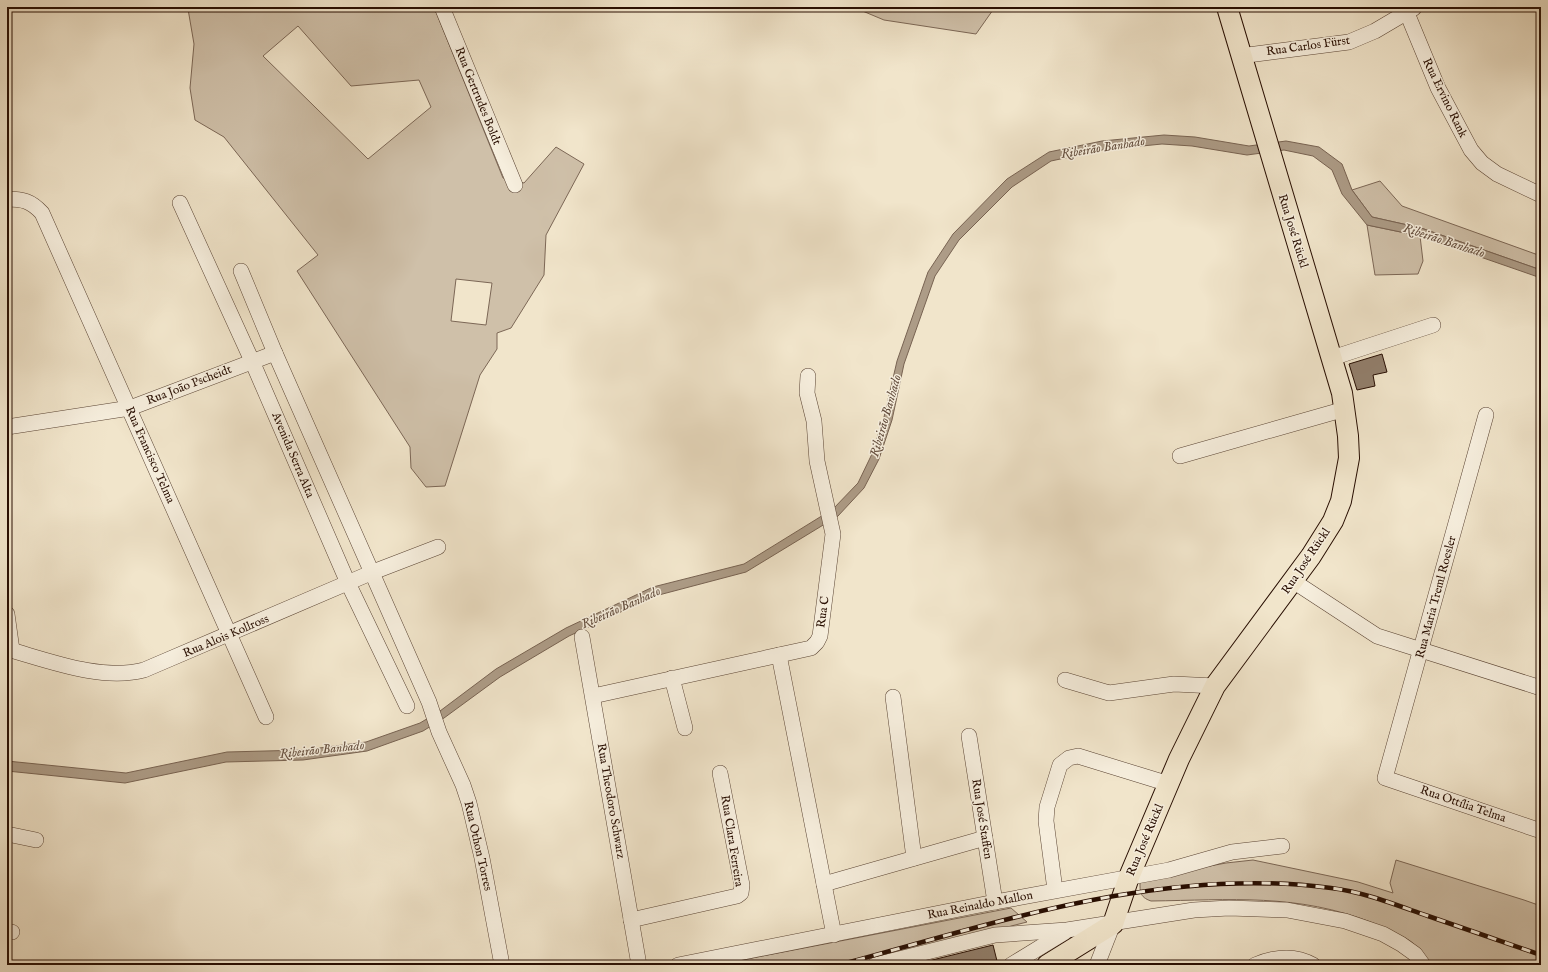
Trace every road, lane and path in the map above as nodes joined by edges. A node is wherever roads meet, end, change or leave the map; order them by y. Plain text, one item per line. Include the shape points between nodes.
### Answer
1 (442, 7) edge
2 (1227, 7) edge
3 (1411, 10) edge
4 (1240, 56) junction
5 (515, 185) dead end
6 (1541, 195) edge
7 (7, 199) edge
8 (180, 203) dead end
9 (241, 271) dead end
10 (1434, 325) dead end
11 (275, 353) junction
12 (1332, 358) junction
13 (252, 361) junction
14 (808, 376) dead end
15 (130, 408) junction
16 (1345, 408) junction
17 (1486, 415) dead end
18 (7, 427) edge
19 (1180, 456) dead end
20 (438, 547) dead end
21 (373, 572) junction
22 (1294, 581) junction
23 (348, 583) junction
24 (7, 614) edge
25 (229, 635) junction
26 (582, 637) dead end
27 (10, 649) edge
28 (1422, 650) junction
29 (779, 655) junction
30 (672, 678) junction
31 (1065, 680) dead end
32 (1215, 686) junction
33 (1541, 688) edge
34 (593, 696) junction
35 (893, 697) dead end
36 (429, 702) joint
37 (407, 706) dead end
38 (266, 717) dead end
39 (685, 728) dead end
40 (969, 736) dead end
41 (720, 773) dead end
42 (1385, 778) joint
43 (1169, 784) junction
44 (1541, 831) edge
45 (7, 834) edge
46 (985, 838) junction
47 (36, 840) dead end
48 (1282, 846) dead end
49 (914, 858) junction
50 (1129, 877) junction
51 (824, 884) junction
52 (1055, 890) junction
53 (995, 902) junction
54 (631, 920) junction
55 (1113, 924) junction
56 (1067, 930) junction
57 (834, 935) junction
58 (502, 965) edge
59 (639, 965) edge
60 (678, 965) edge
61 (875, 965) edge
62 (1011, 965) edge
63 (1047, 965) edge
64 (1097, 965) edge
65 (1255, 965) edge
66 (1313, 965) edge
67 (1423, 965) edge

1 - 5 street, Rua Gertrudes Boldt
2 - 4 main road, Rua José Rückl
3 - 4 street, Rua Carlos Fürst via 1375,31 1349,42
3 - 6 street, Rua Ervino Rank via 1438,88 1471,150 1482,163 1498,174
4 - 12 main road, Rua José Rückl
7 - 15 street, Rua Francisco Telma via 26,200 42,213
8 - 13 street, Avenida Serra Alta
9 - 11 street, Avenida Serra Alta
10 - 12 street
11 - 13 street, Rua João Pscheidt
11 - 21 street, Avenida Serra Alta
12 - 16 main road, Rua José Rückl
13 - 15 street, Rua João Pscheidt
13 - 23 street, Avenida Serra Alta
14 - 29 street, Rua C via 807,393 815,430 817,461 828,503 833,541 820,636 811,648
15 - 18 street, Rua João Pscheidt
15 - 25 street, Rua Francisco Telma
16 - 19 street
16 - 22 main road, Rua José Rückl via 1349,458 1341,500 1323,540
17 - 28 street, Rua Maria Treml Roesler
20 - 21 street, Rua Alois Kollross
21 - 23 street, Rua Alois Kollross
21 - 36 street, Avenida Serra Alta
22 - 28 street via 1377,636
22 - 32 main road, Rua José Rückl
23 - 25 street, Rua Alois Kollross
23 - 37 street, Avenida Serra Alta
24 - 27 street
25 - 27 street, Rua Alois Kollross via 144,670 128,674 92,671
25 - 38 street, Rua Francisco Telma
26 - 34 street, Rua Theodoro Schwarz
28 - 33 street
28 - 42 street, Rua Maria Treml Roesler
29 - 30 street, Rua C
29 - 51 street
30 - 34 street, Rua C
30 - 39 street
31 - 32 street via 1109,693 1174,684
32 - 43 main road, Rua José Rückl
34 - 54 street, Rua Theodoro Schwarz
35 - 49 street
36 - 58 street, Rua Othon Torres via 438,732 471,809
40 - 46 street, Rua José Staffen
41 - 54 street, Rua Clara Ferreira via 742,885 740,893 737,896
42 - 44 street, Rua Ottília Telma
43 - 50 main road, Rua José Rückl
43 - 52 street via 1078,756 1069,758 1060,765 1047,807 1046,821
45 - 47 street
46 - 49 street
46 - 53 street, Rua José Staffen
48 - 50 street, Rua Reinaldo Mallon via 1232,852 1169,870
49 - 51 street
50 - 52 street, Rua Reinaldo Mallon
50 - 55 main road, Rua José Rückl
51 - 57 street
52 - 53 street, Rua Reinaldo Mallon
53 - 57 street, Rua Reinaldo Mallon
54 - 59 street, Rua Theodoro Schwarz
55 - 56 street
55 - 63 main road
55 - 64 street
55 - 67 street via 1194,910 1287,910 1324,916 1371,929 1401,944 1415,954
56 - 61 street via 994,935
56 - 62 street
57 - 60 street, Rua Reinaldo Mallon
65 - 66 street via 1285,957 1301,959

